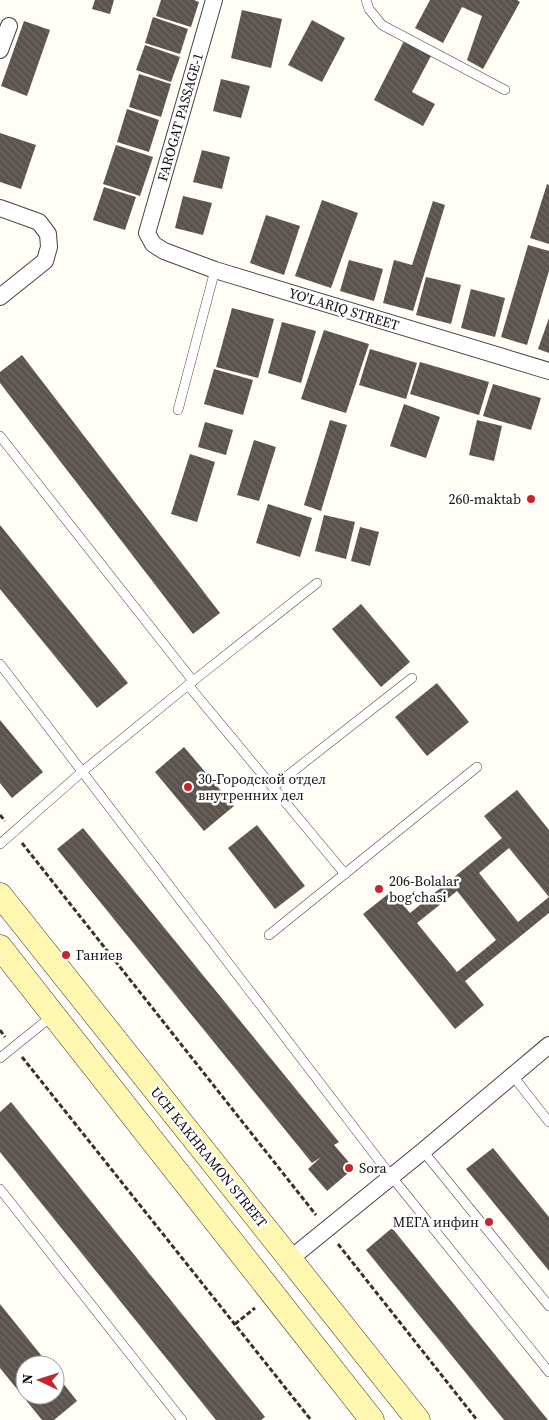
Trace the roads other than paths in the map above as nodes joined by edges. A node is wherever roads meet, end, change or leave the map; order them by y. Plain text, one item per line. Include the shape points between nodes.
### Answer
1 (214, 0) edge
2 (366, 0) edge
3 (9, 26) dead end
4 (0, 50) edge
5 (505, 90) dead end
6 (0, 208) edge
7 (147, 233) joint
8 (215, 270) junction
9 (0, 298) edge
10 (549, 371) edge
11 (178, 410) dead end
12 (0, 436) edge
13 (317, 583) dead end
14 (0, 664) edge
15 (412, 678) dead end
16 (191, 683) junction
17 (477, 767) dead end
18 (83, 771) junction
19 (273, 787) junction
20 (0, 844) edge
21 (345, 874) junction
22 (0, 895) edge
23 (269, 935) dead end
24 (0, 947) edge
25 (54, 1014) junction
26 (549, 1045) edge
27 (0, 1058) edge
28 (513, 1076) junction
29 (549, 1122) edge
30 (423, 1151) junction
31 (391, 1176) junction
32 (0, 1189) edge
33 (290, 1259) junction
34 (549, 1306) edge
35 (549, 1372) edge
36 (182, 1420) edge
37 (372, 1420) edge
38 (418, 1420) edge

1 - 7 street, FAROGAT PASSAGE-1
2 - 5 lane via 382,25
3 - 4 street
6 - 9 street via 39,222 48,234 49,247 45,261
7 - 8 street, YO'LARIQ STREET via 164,251
8 - 10 street, YO'LARIQ STREET
8 - 11 lane
12 - 16 lane
13 - 16 lane
14 - 18 lane
15 - 19 lane
16 - 18 lane
16 - 19 lane
17 - 21 lane
18 - 20 lane
18 - 31 lane
19 - 21 lane
21 - 23 lane
22 - 33 main road, UCH KAKHRAMON STREET
24 - 25 main road
25 - 27 lane
25 - 37 main road
26 - 28 street
28 - 29 lane
28 - 30 street
30 - 31 street
30 - 34 lane
31 - 33 street
31 - 35 lane
32 - 36 lane
33 - 38 main road, UCH KAKHRAMON STREET

